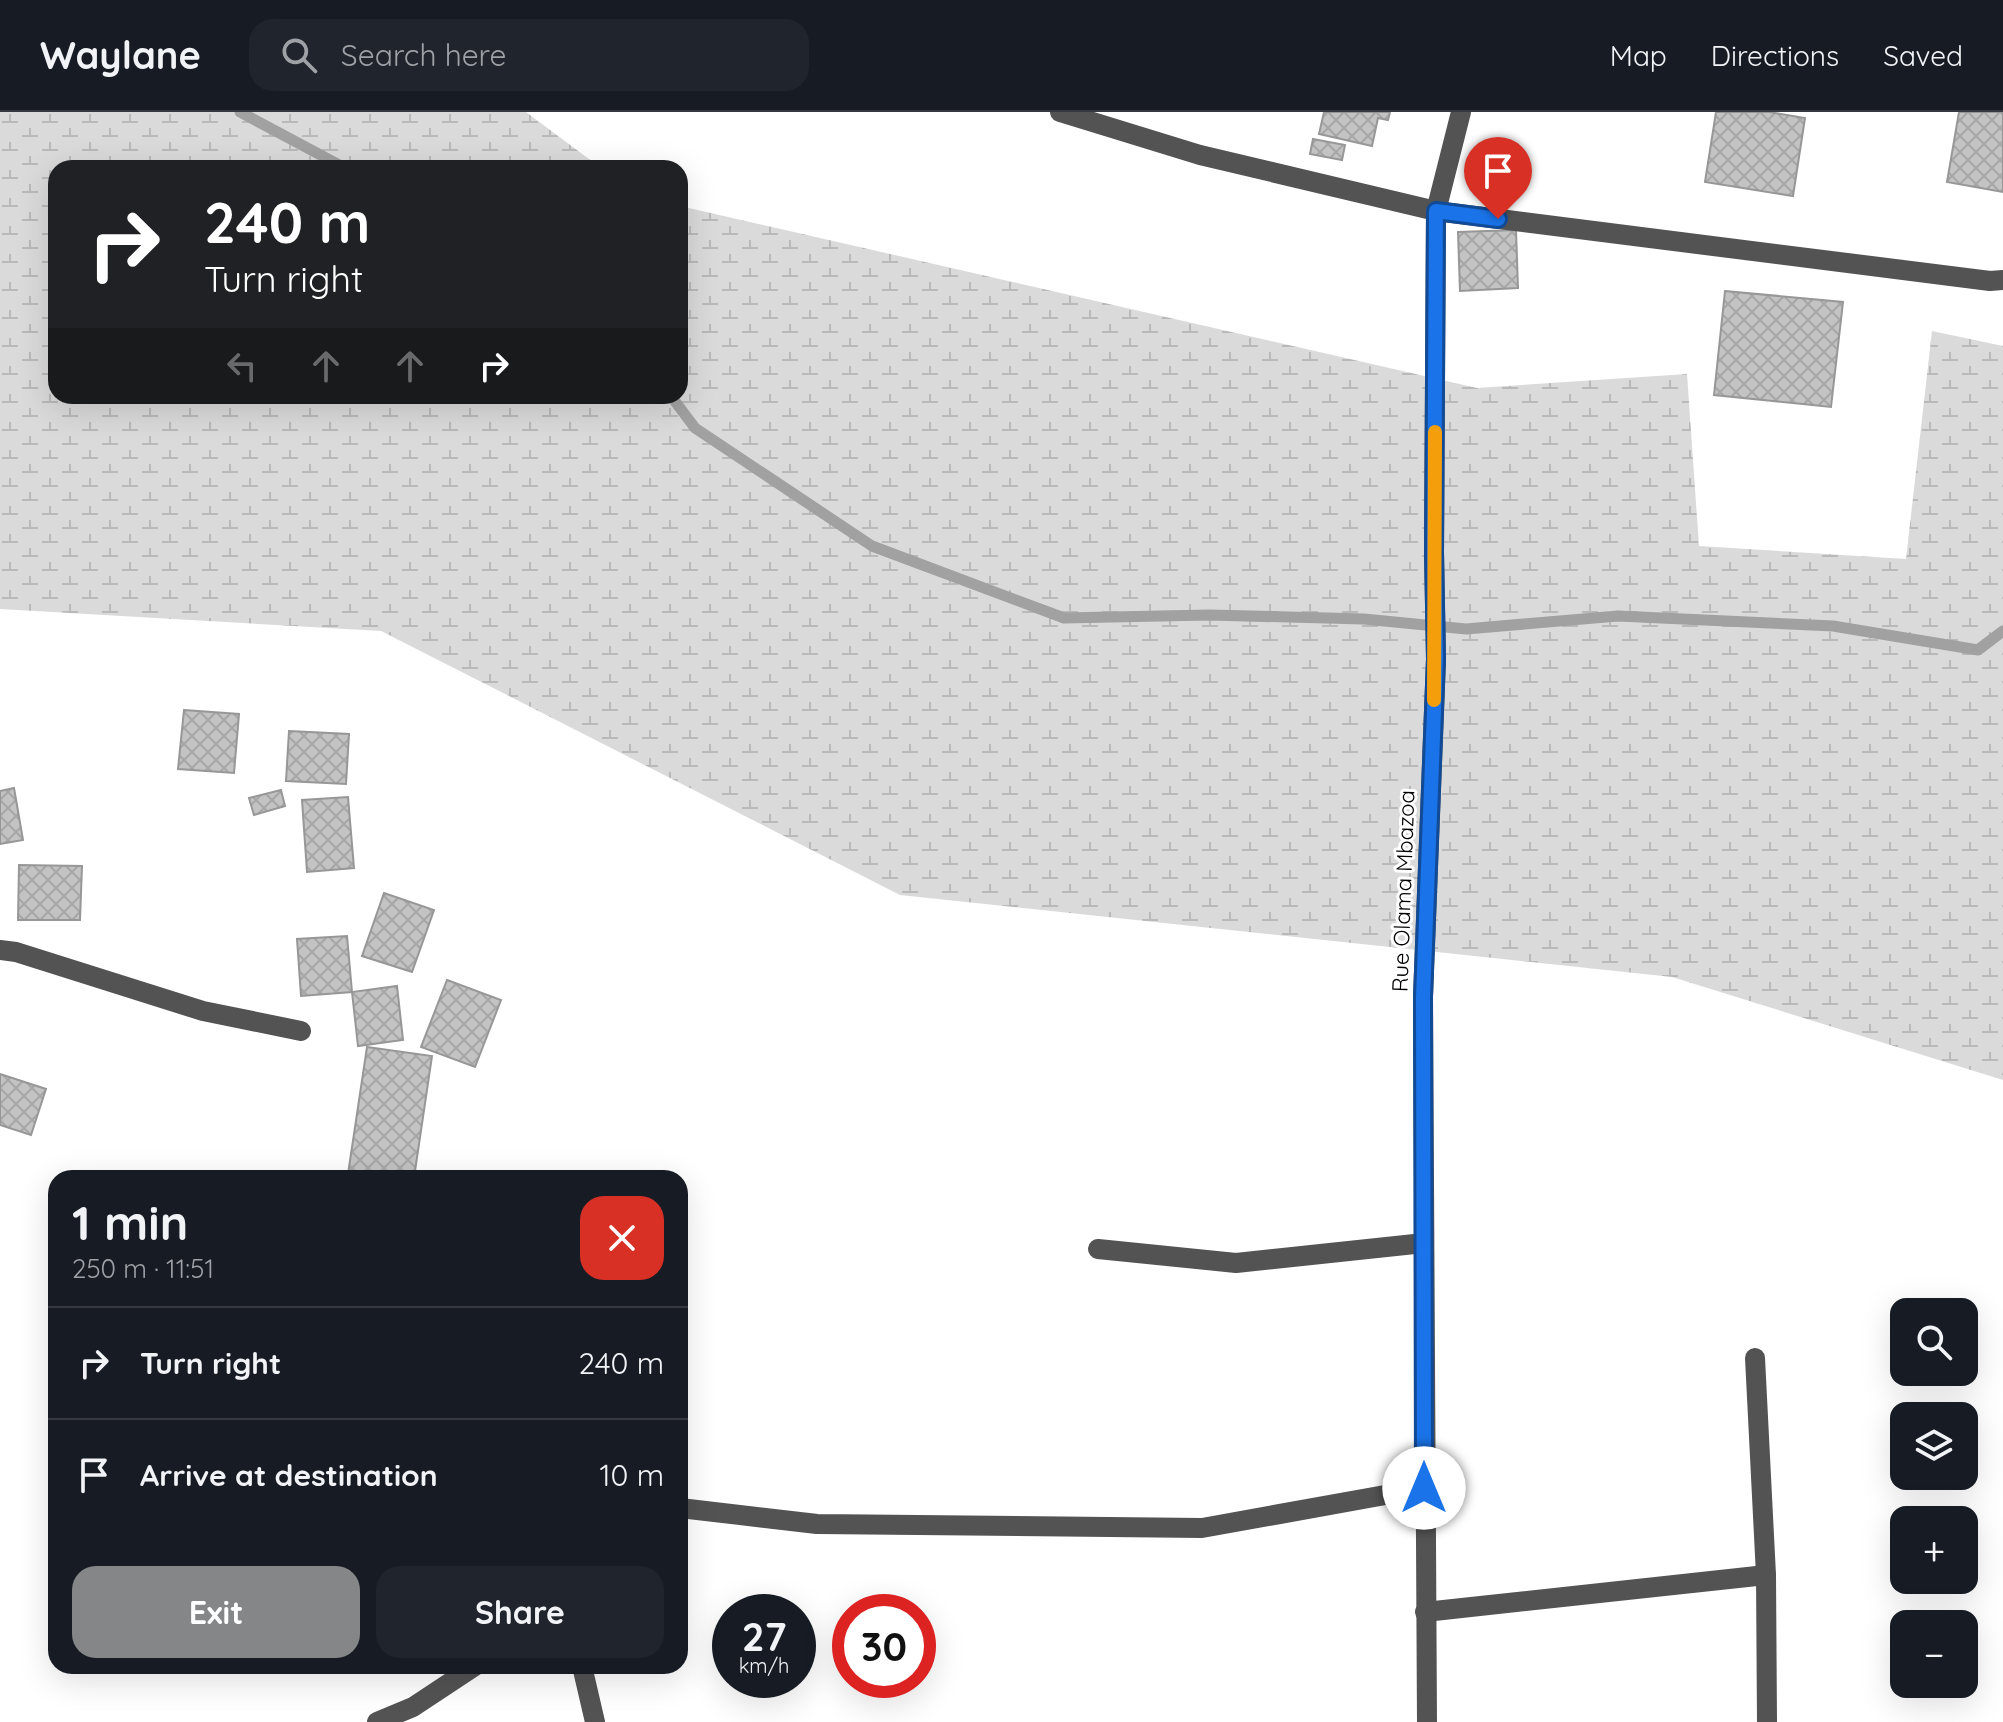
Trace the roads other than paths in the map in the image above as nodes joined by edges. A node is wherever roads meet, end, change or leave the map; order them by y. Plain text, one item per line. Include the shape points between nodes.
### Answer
1 (1060, 112) edge
2 (1461, 112) edge
3 (1436, 211) junction
4 (2003, 280) edge
5 (0, 950) edge
6 (301, 1031) dead end
7 (1424, 1243) junction
8 (1098, 1249) dead end
9 (1755, 1358) dead end
10 (1424, 1488) junction
11 (688, 1509) edge
12 (1766, 1575) junction
13 (1425, 1612) junction
14 (463, 1674) edge
15 (584, 1674) edge
16 (377, 1722) edge
17 (595, 1722) edge
18 (1427, 1722) edge
19 (1767, 1722) edge

1 - 3 street via 1200,155
2 - 3 street, Rue Olama Mbazoa
3 - 4 street
3 - 7 street, Rue Olama Mbazoa via 1436,659 1423,997
5 - 6 street via 203,1011
7 - 8 street via 1236,1263
7 - 10 street, Rue Olama Mbazoa
9 - 12 street
10 - 11 street via 1202,1528 817,1524
10 - 13 street, Rue Olama Mbazoa
12 - 13 street
12 - 19 street
13 - 18 street, Rue Olama Mbazoa
14 - 16 street via 413,1707
15 - 17 street

